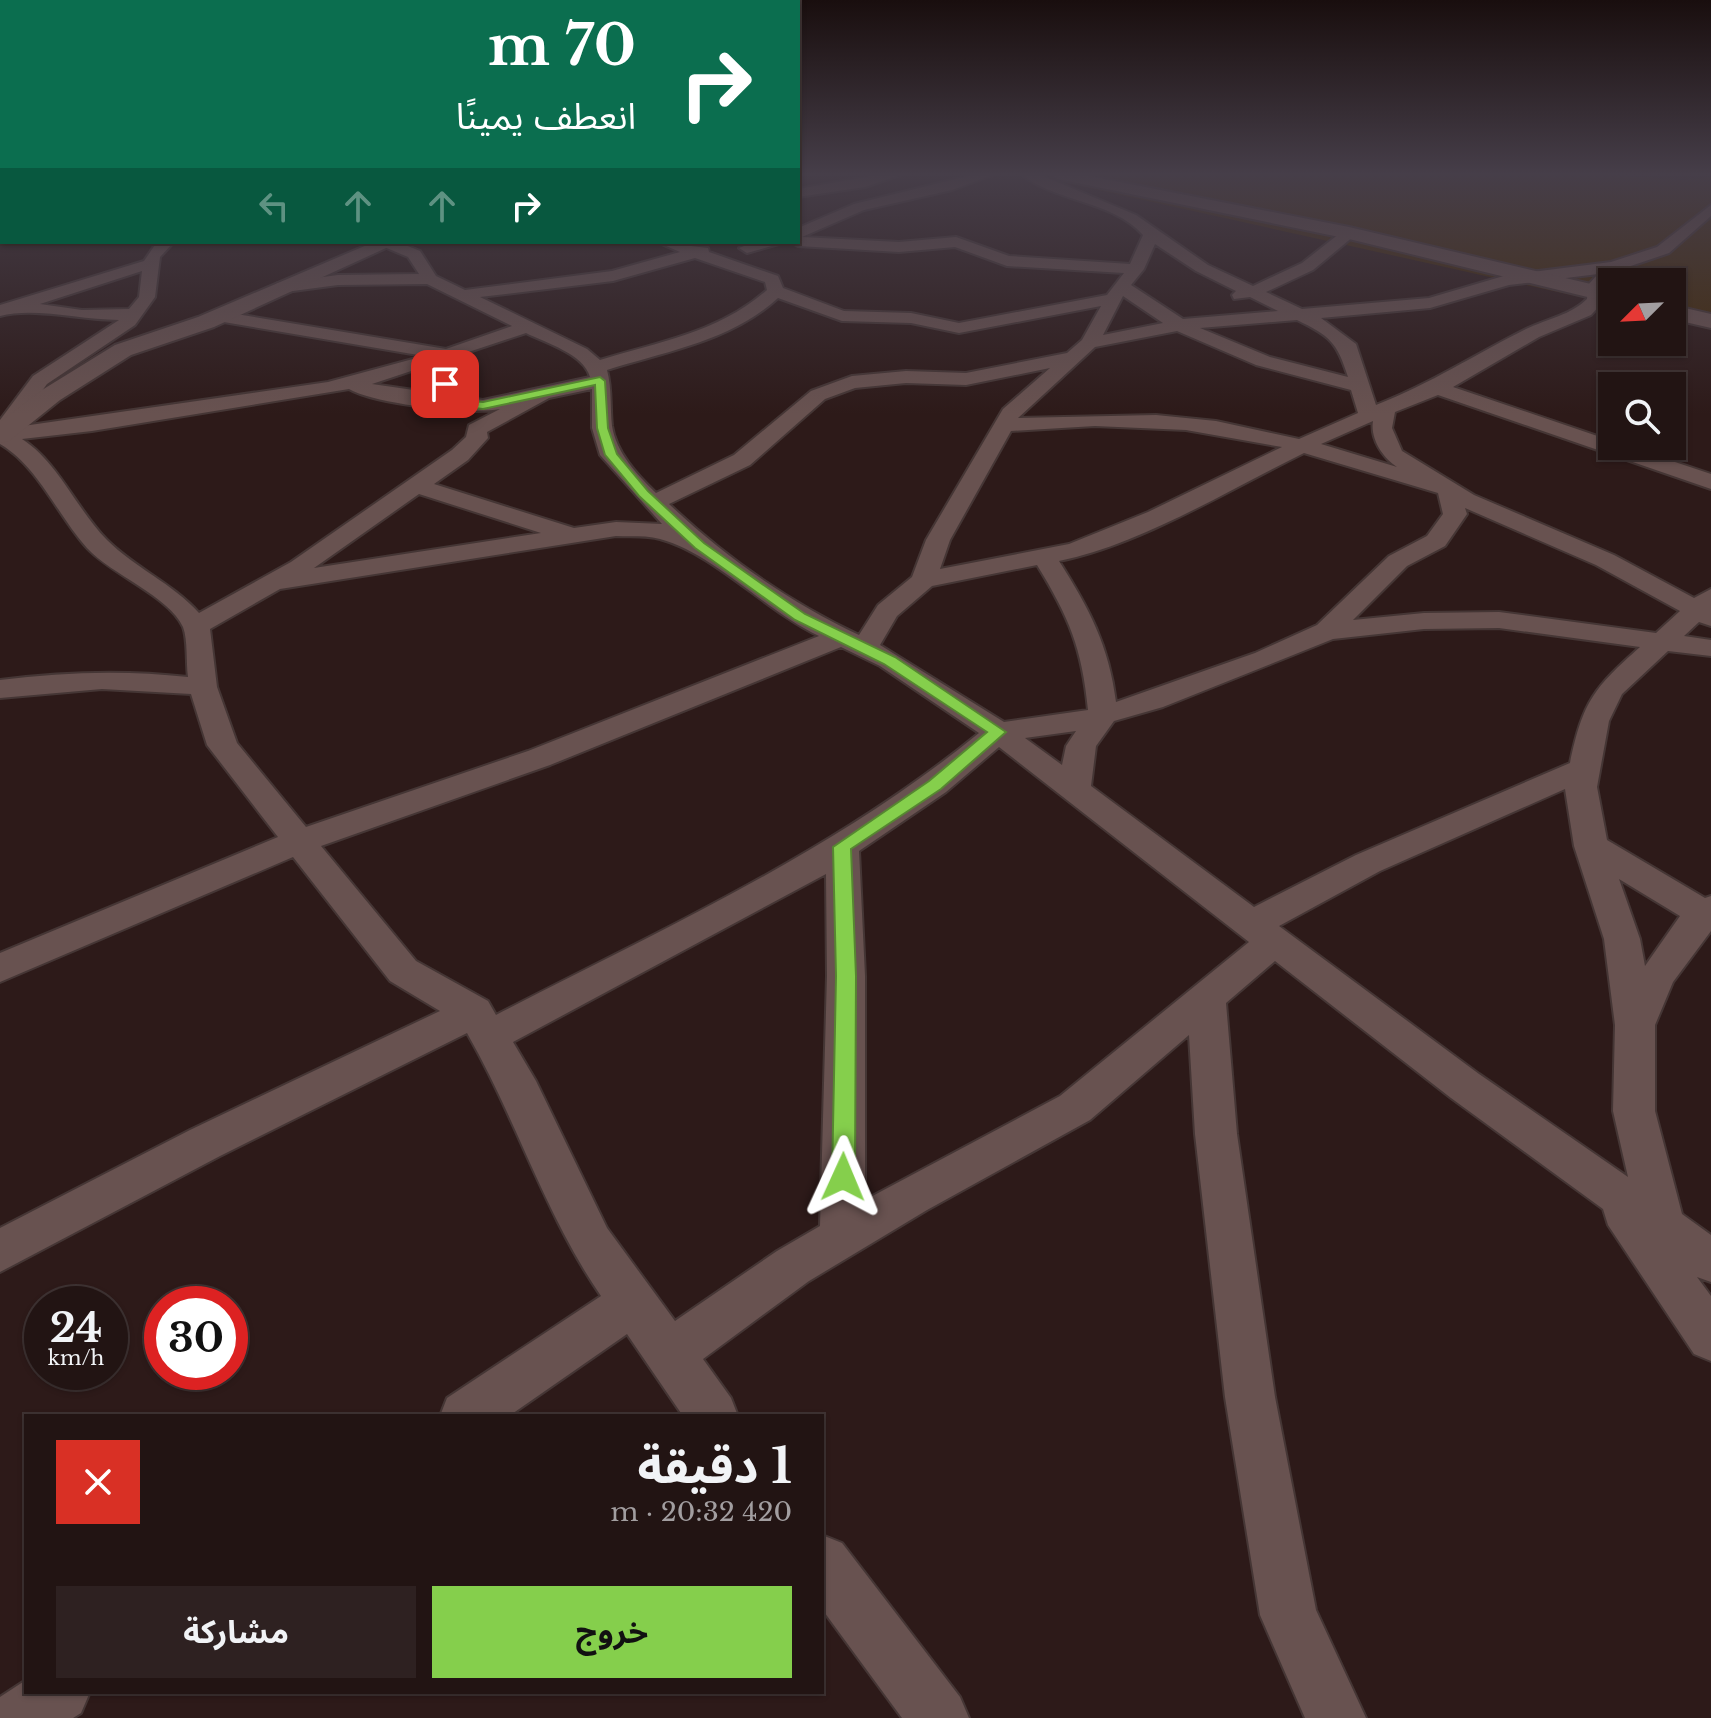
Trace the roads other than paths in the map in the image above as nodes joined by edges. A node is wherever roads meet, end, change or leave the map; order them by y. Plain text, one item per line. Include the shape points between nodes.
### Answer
1 (154, 254) edge
2 (359, 254) edge
3 (414, 254) edge
4 (693, 254) edge
5 (701, 254) edge
6 (746, 254) edge
7 (989, 254) edge
8 (1143, 254) edge
9 (1181, 254) edge
10 (1324, 254) edge
11 (1440, 254) edge
12 (1651, 254) edge
13 (152, 263) junction
14 (1613, 267) joint
15 (745, 269) junction
16 (1136, 269) junction
17 (1533, 276) junction
18 (430, 279) junction
19 (278, 288) junction
20 (776, 291) junction
21 (1252, 291) junction
22 (1117, 292) junction
23 (1598, 293) edge
24 (464, 295) junction
25 (1598, 298) edge
26 (0, 301) edge
27 (20, 305) junction
28 (0, 311) edge
29 (134, 314) junction
30 (1302, 314) junction
31 (1686, 315) edge
32 (218, 316) junction
33 (1171, 321) junction
34 (1711, 321) edge
35 (935, 324) junction
36 (1054, 325) junction
37 (527, 327) junction
38 (1089, 343) junction
39 (1072, 357) junction
40 (1036, 366) junction
41 (442, 368) junction
42 (599, 374) junction
43 (993, 375) junction
44 (342, 385) junction
45 (1359, 386) junction
46 (1437, 388) junction
47 (541, 395) junction
48 (1030, 396) junction
49 (459, 403) junction
50 (1377, 413) junction
51 (1003, 425) junction
52 (476, 429) junction
53 (0, 435) edge
54 (1302, 446) junction
55 (1711, 482) edge
56 (416, 485) junction
57 (1448, 489) junction
58 (653, 503) junction
59 (578, 534) junction
60 (699, 546) junction
61 (1044, 557) junction
62 (924, 580) junction
63 (276, 582) junction
64 (1707, 608) edge
65 (196, 626) junction
66 (1327, 631) junction
67 (1661, 641) junction
68 (852, 643) junction
69 (1711, 648) edge
70 (203, 687) junction
71 (0, 689) edge
72 (1103, 715) junction
73 (998, 732) junction
74 (1585, 768) junction
75 (1074, 790) junction
76 (298, 842) junction
77 (1591, 846) junction
78 (842, 847) junction
79 (1708, 913) edge
80 (1262, 934) junction
81 (0, 968) edge
82 (1206, 998) junction
83 (481, 1025) junction
84 (1635, 1025) junction
85 (1610, 1191) junction
86 (1663, 1230) junction
87 (842, 1237) junction
88 (1711, 1242) edge
89 (0, 1251) edge
90 (1711, 1261) edge
91 (632, 1302) junction
92 (1711, 1337) edge
93 (669, 1354) junction
94 (468, 1414) edge
95 (712, 1414) edge
96 (824, 1566) edge
97 (57, 1694) edge
98 (21, 1718) edge
99 (939, 1718) edge
100 (1336, 1718) edge

1 - 13 street
2 - 19 street
3 - 18 street
4 - 24 street via 613,276
5 - 15 street
6 - 15 street
7 - 16 street via 1007,261
8 - 16 street
9 - 21 street
10 - 21 street
11 - 17 main road
12 - 14 street
13 - 27 street
13 - 29 street via 147,297
14 - 17 street
15 - 20 street via 772,279
16 - 22 street
17 - 23 main road
17 - 30 street via 1430,303
18 - 19 street via 338,280
18 - 24 street
19 - 32 street
20 - 35 street via 842,316
20 - 42 street via 762,306 699,337
21 - 30 street
21 - 33 street
22 - 33 street
22 - 36 street
22 - 38 street
24 - 37 street
25 - 46 street via 1585,311 1533,333
26 - 27 street
27 - 28 street
27 - 29 street via 82,315
29 - 53 street via 40,380
30 - 33 street
30 - 45 street via 1347,344
31 - 34 main road
32 - 41 street
32 - 53 street via 123,350
33 - 38 street
33 - 45 street via 1240,356
35 - 36 street
35 - 43 street
36 - 40 street via 1057,353
37 - 41 street
37 - 42 street via 580,353
38 - 39 street
39 - 40 street
39 - 48 street
40 - 43 street
41 - 44 street
41 - 49 street
42 - 47 street
42 - 58 street via 602,428 611,455
43 - 48 street
43 - 58 street via 852,382 818,395 742,460
44 - 49 street
44 - 53 street
45 - 50 street
46 - 50 street
46 - 55 street
47 - 49 street via 483,406
47 - 52 street
48 - 51 street
49 - 52 street
50 - 54 street
50 - 57 street via 1393,455
51 - 54 street via 1136,419 1209,426
51 - 62 street via 938,540
52 - 56 street via 477,438 460,455
53 - 65 street via 19,446 96,543 123,568 170,597
54 - 57 street
54 - 61 street via 1156,517 1076,550
56 - 59 street via 525,523
56 - 63 street
57 - 64 street
57 - 66 street via 1455,514 1436,541 1398,561
58 - 60 street
59 - 60 street via 662,531
59 - 63 street
60 - 68 street via 800,617
61 - 62 street
61 - 72 street via 1071,600 1097,660
62 - 68 street
63 - 65 street
64 - 67 street
65 - 70 street
66 - 67 street via 1499,620
66 - 72 street via 1223,675
67 - 69 street
67 - 74 street via 1609,690 1594,721
68 - 73 street via 890,660
68 - 76 street
70 - 71 street via 131,679 54,680
70 - 76 street via 222,745
72 - 73 street
72 - 75 street via 1081,746
73 - 75 street
73 - 78 street via 935,785
74 - 77 street via 1581,787
74 - 80 street via 1368,863
75 - 80 street
76 - 81 street
76 - 83 street via 403,971
77 - 79 street
77 - 84 street via 1622,939
78 - 83 street via 811,867
78 - 87 street
79 - 84 street via 1657,977
80 - 82 street
80 - 85 street
82 - 87 street via 1075,1108
82 - 100 street via 1216,1134 1250,1397 1288,1615
83 - 89 street via 205,1143
83 - 91 street via 516,1081 591,1243
84 - 86 street via 1634,1111
85 - 86 street
85 - 92 street
86 - 88 street
86 - 90 street
87 - 93 street
91 - 93 street
91 - 94 street
93 - 95 street
96 - 99 street
97 - 98 street

